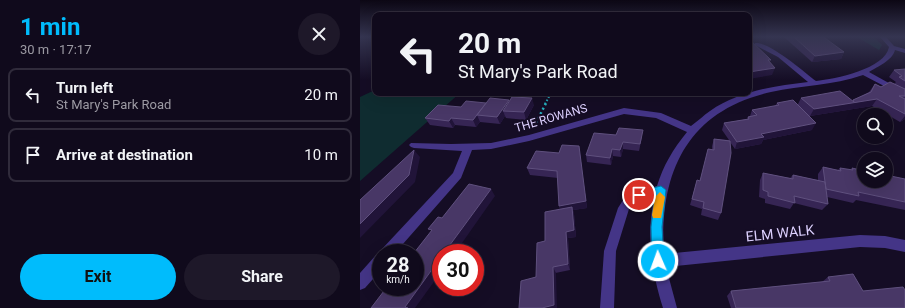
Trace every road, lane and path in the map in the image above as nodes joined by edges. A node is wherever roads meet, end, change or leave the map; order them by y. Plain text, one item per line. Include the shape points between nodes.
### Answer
1 (774, 51) edge
2 (890, 51) edge
3 (863, 72) junction
4 (814, 84) junction
5 (752, 95) edge
6 (905, 95) edge
7 (550, 96) edge
8 (748, 96) edge
9 (692, 130) junction
10 (529, 138) junction
11 (414, 145) dead end
12 (468, 147) junction
13 (661, 190) junction
14 (395, 244) edge
15 (905, 246) edge
16 (658, 261) junction
17 (372, 270) edge
18 (360, 283) edge
19 (607, 308) edge
20 (670, 308) edge

1 - 4 street
2 - 3 street via 888,56
3 - 4 street
3 - 6 street
4 - 5 street
7 - 10 path
8 - 9 street via 713,113
9 - 10 street, THE ROWANS via 658,115 628,111
9 - 13 street via 677,152
10 - 12 street, THE ROWANS via 491,146
11 - 12 street, THE ROWANS
12 - 14 street via 457,175
13 - 16 street via 656,227
13 - 19 street via 635,196 624,208 612,242
15 - 16 street, ELM WALK via 864,241
16 - 20 street
17 - 18 street

